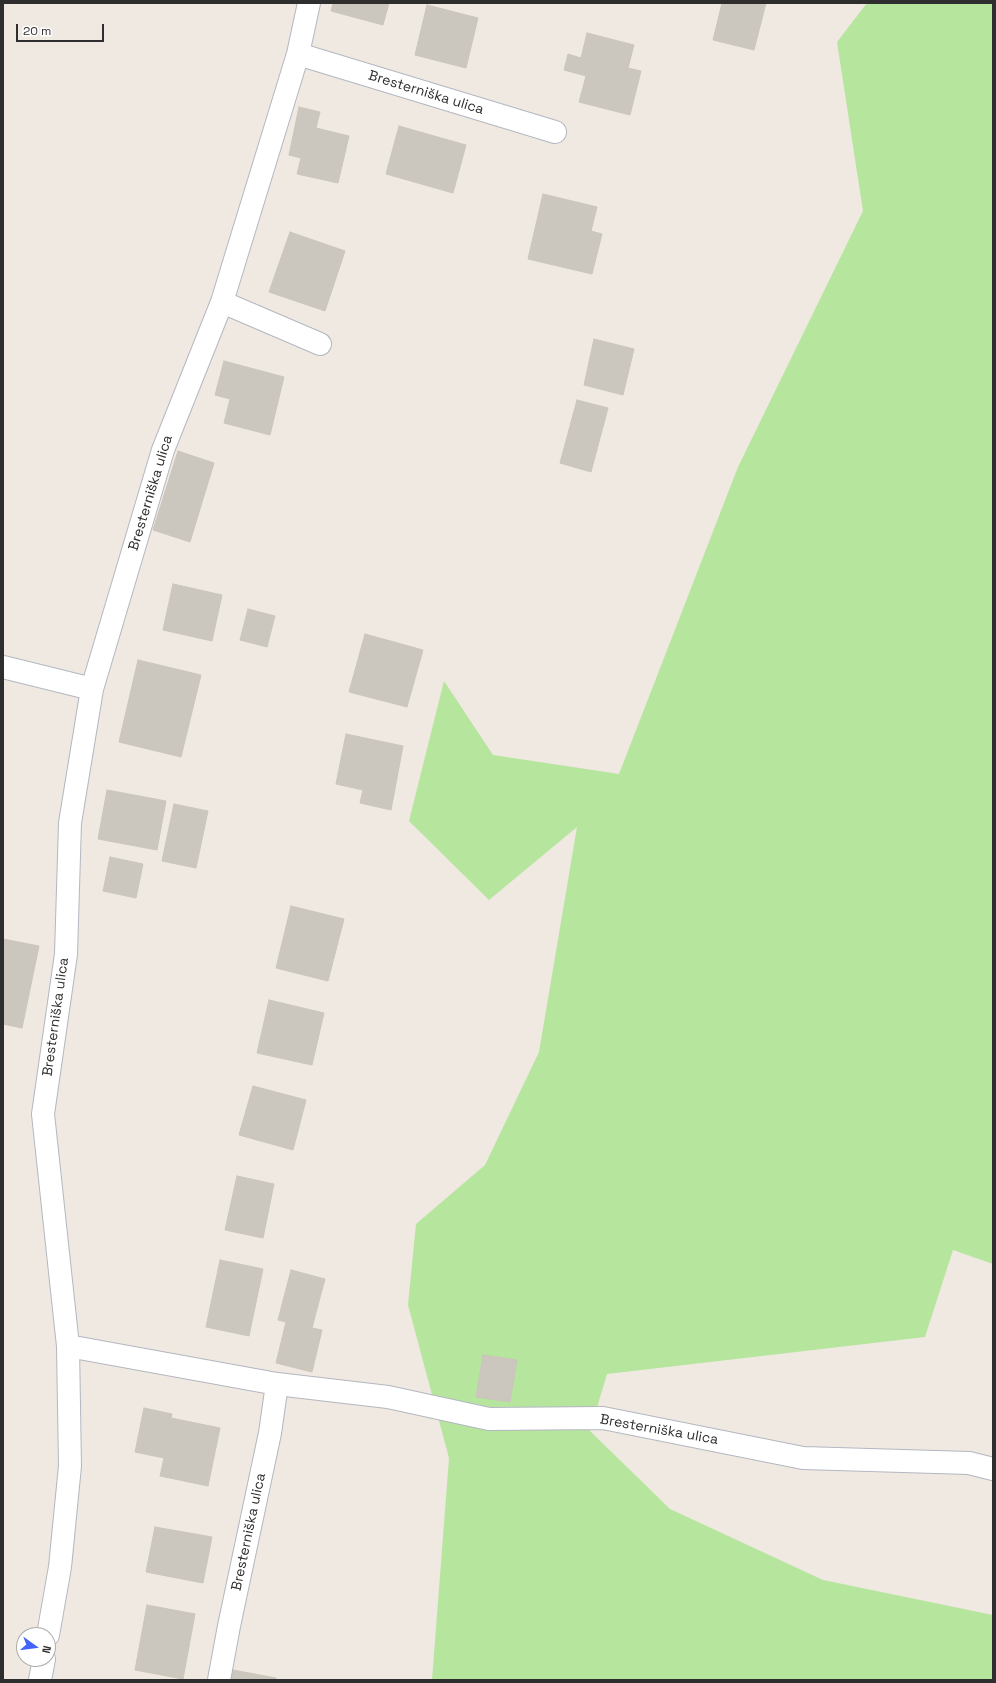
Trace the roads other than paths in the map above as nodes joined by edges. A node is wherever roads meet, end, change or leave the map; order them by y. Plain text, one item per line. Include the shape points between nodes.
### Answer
1 (309, 3) edge
2 (298, 54) junction
3 (555, 132) dead end
4 (222, 302) junction
5 (320, 344) dead end
6 (3, 667) edge
7 (92, 689) junction
8 (68, 1346) junction
9 (277, 1384) junction
10 (993, 1469) edge
11 (49, 1627) edge
12 (42, 1667) edge
13 (40, 1680) edge
14 (219, 1680) edge

1 - 2 street, Bresterniška ulica
2 - 3 street, Bresterniška ulica
2 - 4 street, Bresterniška ulica
4 - 5 street
4 - 7 street, Bresterniška ulica via 163,450
6 - 7 street
7 - 8 street, Bresterniška ulica via 70,823 66,954 43,1114
8 - 9 street, Bresterniška ulica
8 - 11 street, Bresterniška ulica via 70,1466 60,1567
9 - 10 street, Bresterniška ulica via 388,1397 489,1419 603,1418 803,1458 969,1462
9 - 14 street, Bresterniška ulica via 270,1433
12 - 13 street

